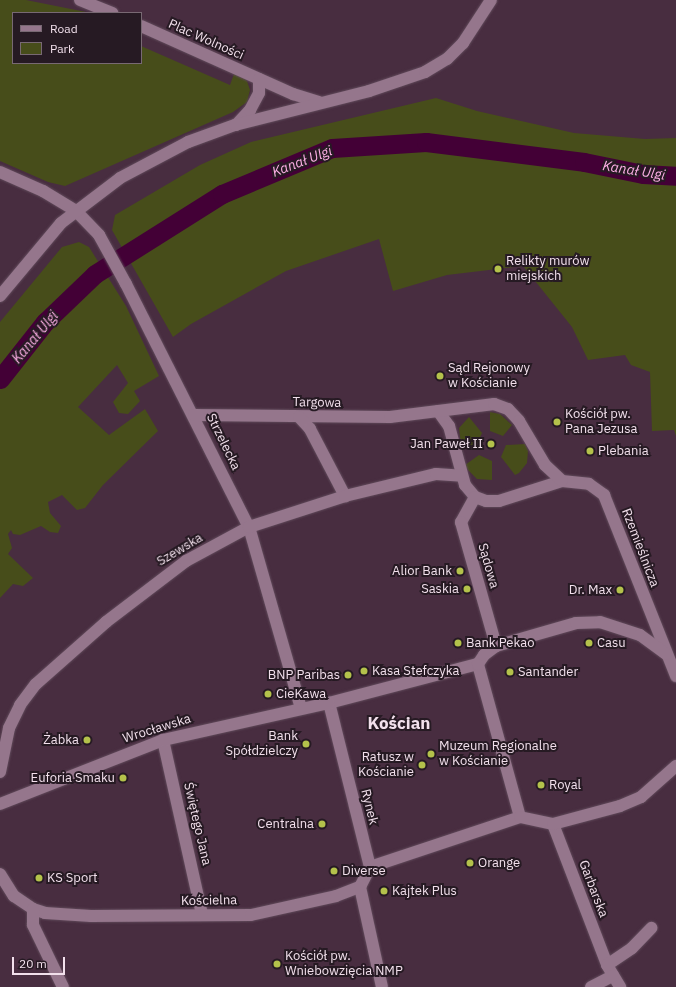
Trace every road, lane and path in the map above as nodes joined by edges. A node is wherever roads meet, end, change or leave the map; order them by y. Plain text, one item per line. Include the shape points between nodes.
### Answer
1 (80, 0) edge
2 (491, 0) edge
3 (101, 4) edge
4 (111, 12) edge
5 (142, 26) edge
6 (259, 79) junction
7 (319, 102) junction
8 (235, 125) junction
9 (0, 172) edge
10 (75, 210) junction
11 (0, 296) edge
12 (438, 411) junction
13 (194, 415) junction
14 (299, 417) junction
15 (462, 476) junction
16 (562, 481) junction
17 (345, 496) junction
18 (475, 497) junction
19 (249, 527) junction
20 (496, 646) junction
21 (665, 654) junction
22 (676, 662) edge
23 (478, 664) junction
24 (676, 676) edge
25 (329, 703) junction
26 (301, 708) junction
27 (163, 740) junction
28 (676, 766) edge
29 (0, 772) edge
30 (0, 804) edge
31 (520, 817) junction
32 (553, 824) junction
33 (370, 867) junction
34 (0, 874) edge
35 (360, 887) junction
36 (33, 909) junction
37 (202, 915) junction
38 (652, 928) dead end
39 (607, 964) junction
40 (613, 976) junction
41 (64, 987) edge
42 (382, 987) edge
43 (591, 987) edge
44 (620, 987) edge

1 - 3 street
2 - 7 street via 463,43 447,59 403,81
3 - 4 street
5 - 6 street, Plac Wolności
6 - 7 street, Plac Wolności
6 - 8 street via 259,93 250,110
7 - 8 street
8 - 10 street via 188,142 120,178
9 - 10 street via 43,191
10 - 11 street via 38,248
10 - 13 street, Strzelecka via 102,240
12 - 14 street, Targowa via 390,417
12 - 15 street via 449,426
12 - 16 street, Targowa via 494,404 508,409 520,421 545,465
13 - 14 street, Targowa
13 - 19 street, Strzelecka
14 - 17 street via 310,429
15 - 17 street, Szewska via 436,474
15 - 18 street via 465,485
16 - 18 street via 499,501 486,501
16 - 21 street, Rzemieślnicza via 589,484 604,496
17 - 19 street, Szewska
18 - 20 street, Sądowa via 461,522
19 - 26 street, Strzelecka
19 - 29 street, Szewska via 164,576 53,667 20,705 9,728
20 - 21 street via 576,623 600,622 640,635
20 - 23 street via 484,655
21 - 22 street
21 - 24 street, Rzemieślnicza
23 - 25 street
23 - 31 street
25 - 26 street, Wrocławska
25 - 33 street, Rynek
26 - 27 street, Wrocławska
27 - 30 street, Wrocławska
27 - 37 street, Świętego Jana
28 - 32 street via 641,797 620,806
31 - 32 street
31 - 33 street
32 - 39 street, Garbarska
33 - 35 street
34 - 36 street via 14,896
35 - 37 street, Kościelna via 336,896 251,915
35 - 42 street
36 - 37 street, Kościelna via 45,913 91,916
36 - 41 street via 33,925
38 - 39 street via 632,948
39 - 40 street, Garbarska
40 - 43 street
40 - 44 street, Garbarska

